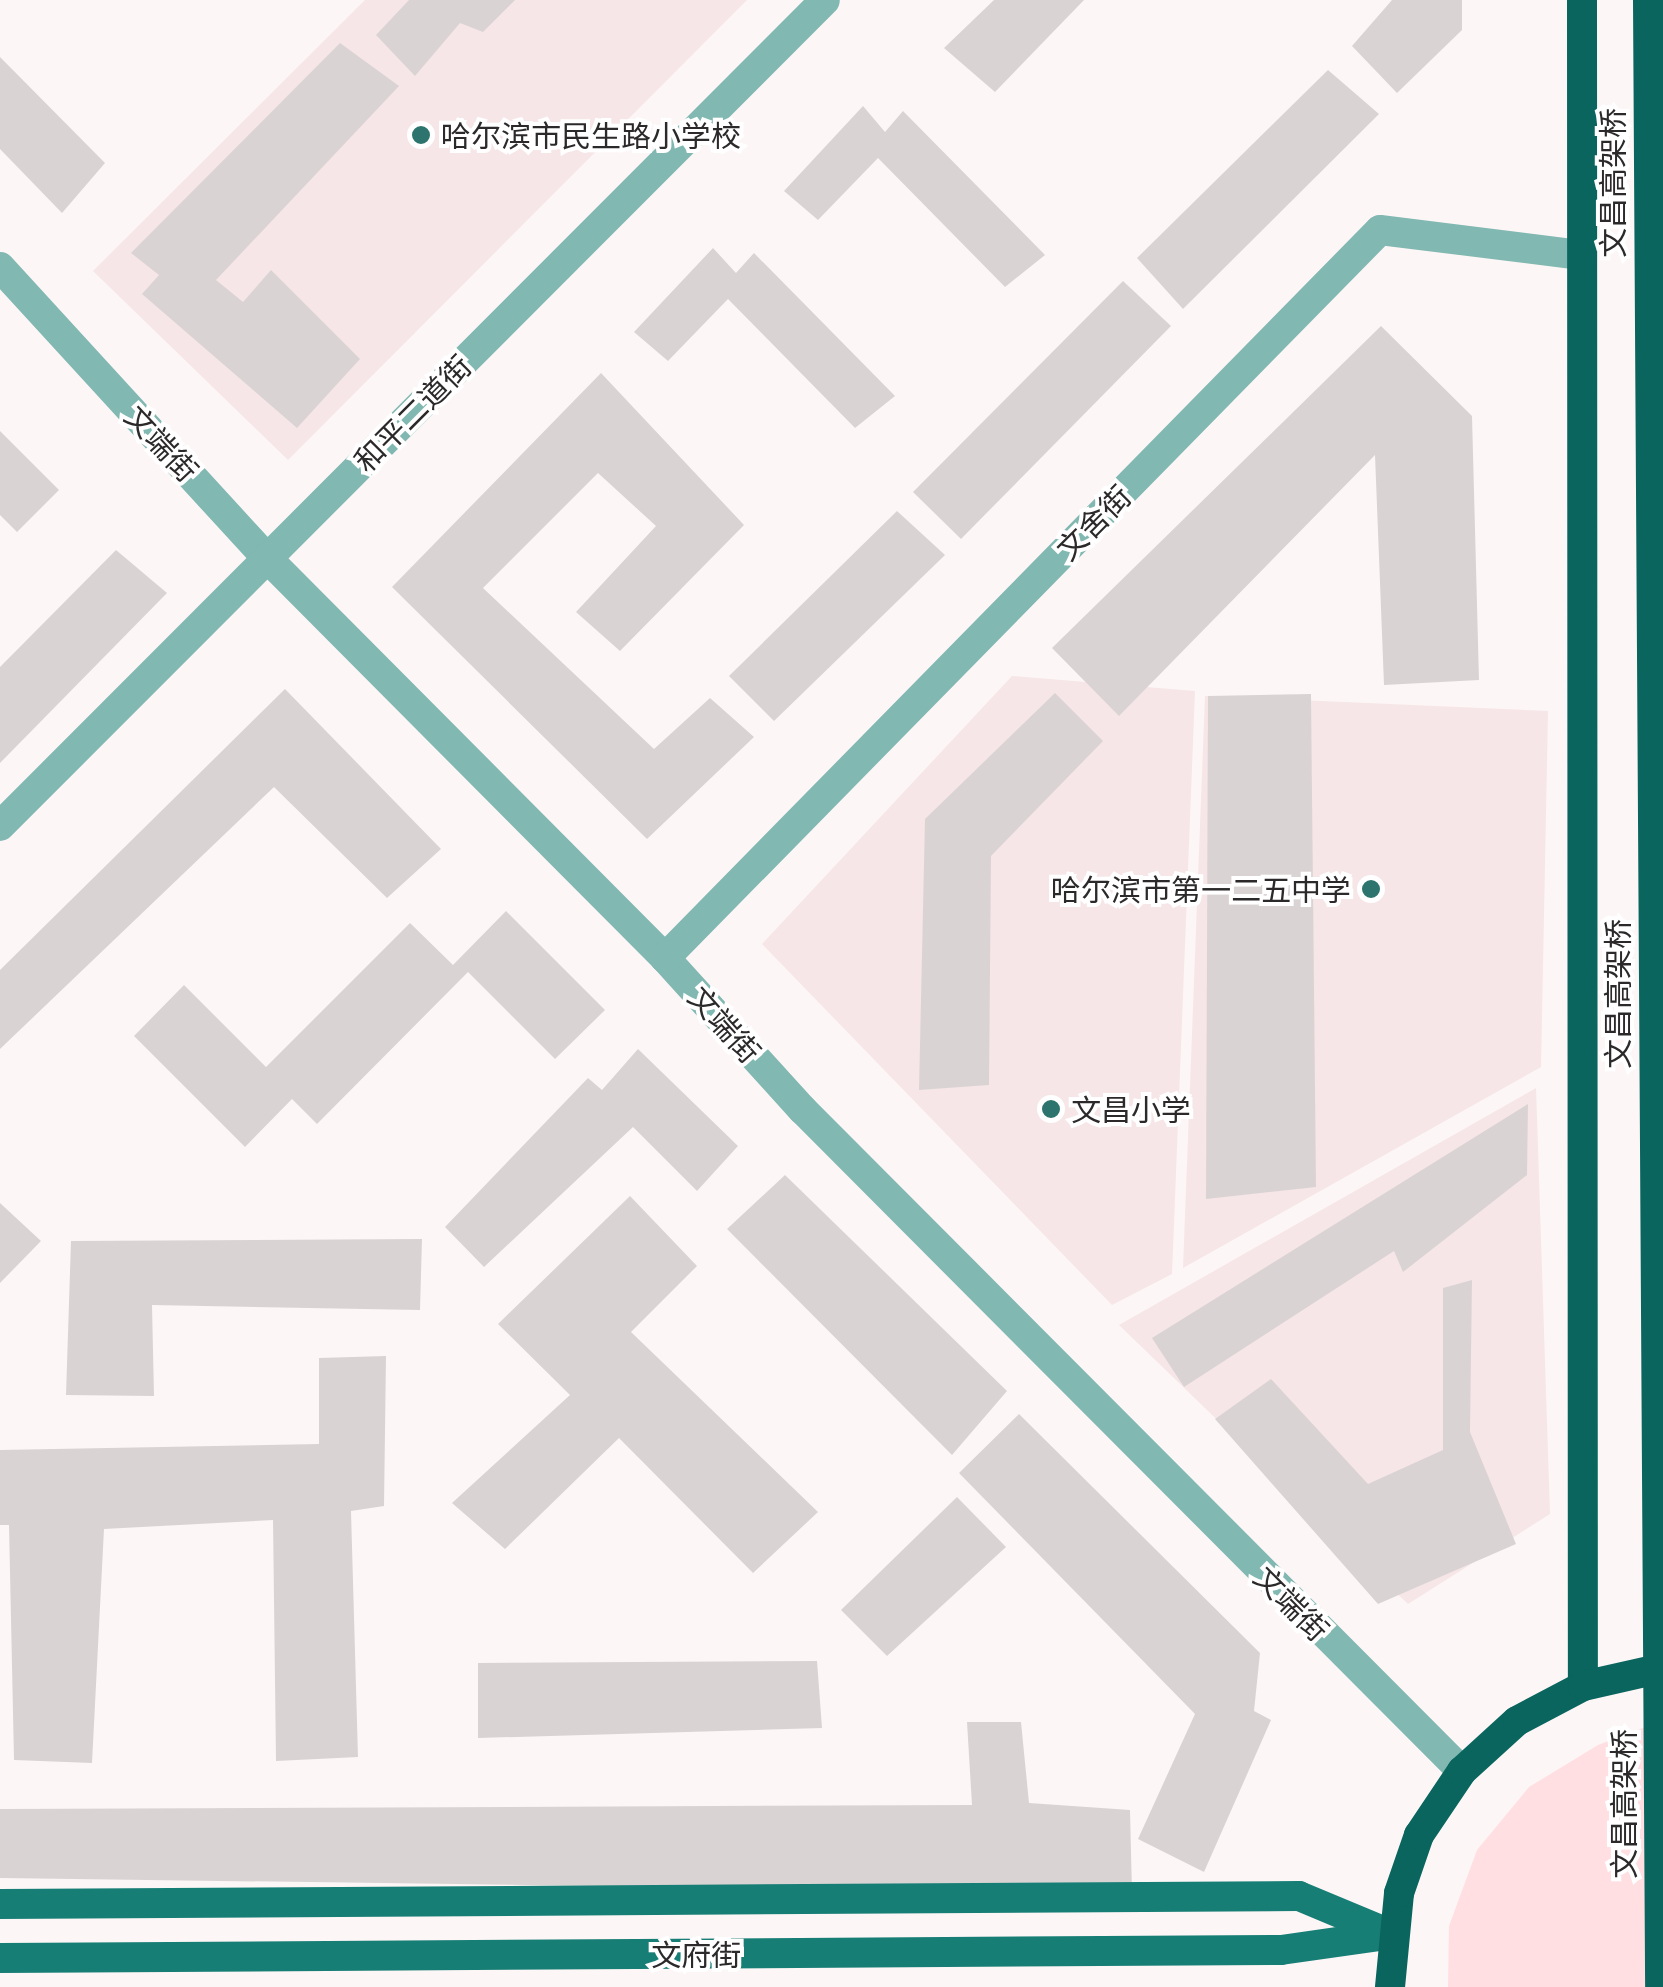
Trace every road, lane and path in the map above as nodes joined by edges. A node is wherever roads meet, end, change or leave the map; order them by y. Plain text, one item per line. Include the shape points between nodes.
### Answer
1 (825, 0) edge
2 (1648, 0) edge
3 (1581, 10) edge
4 (1581, 254) junction
5 (0, 267) edge
6 (267, 558) junction
7 (0, 826) edge
8 (665, 958) junction
9 (1663, 1668) edge
10 (1583, 1686) junction
11 (1462, 1771) junction
12 (0, 1904) edge
13 (1390, 1934) junction
14 (0, 1958) edge
15 (1390, 1987) edge
16 (1660, 1987) edge

1 - 6 street, 和平二道街
2 - 16 highway, 文昌高架桥, bridge
3 - 4 highway
4 - 8 street, 文舍街 via 1380,230
4 - 10 highway
5 - 6 street, 文端街
6 - 7 street, 和平二道街
6 - 8 street, 文端街
8 - 11 street, 文端街 via 803,1110
9 - 10 highway
10 - 11 highway via 1517,1721
11 - 13 highway via 1419,1835
12 - 13 main road via 1299,1896
13 - 14 main road, 文府街 via 1280,1950
13 - 15 highway

